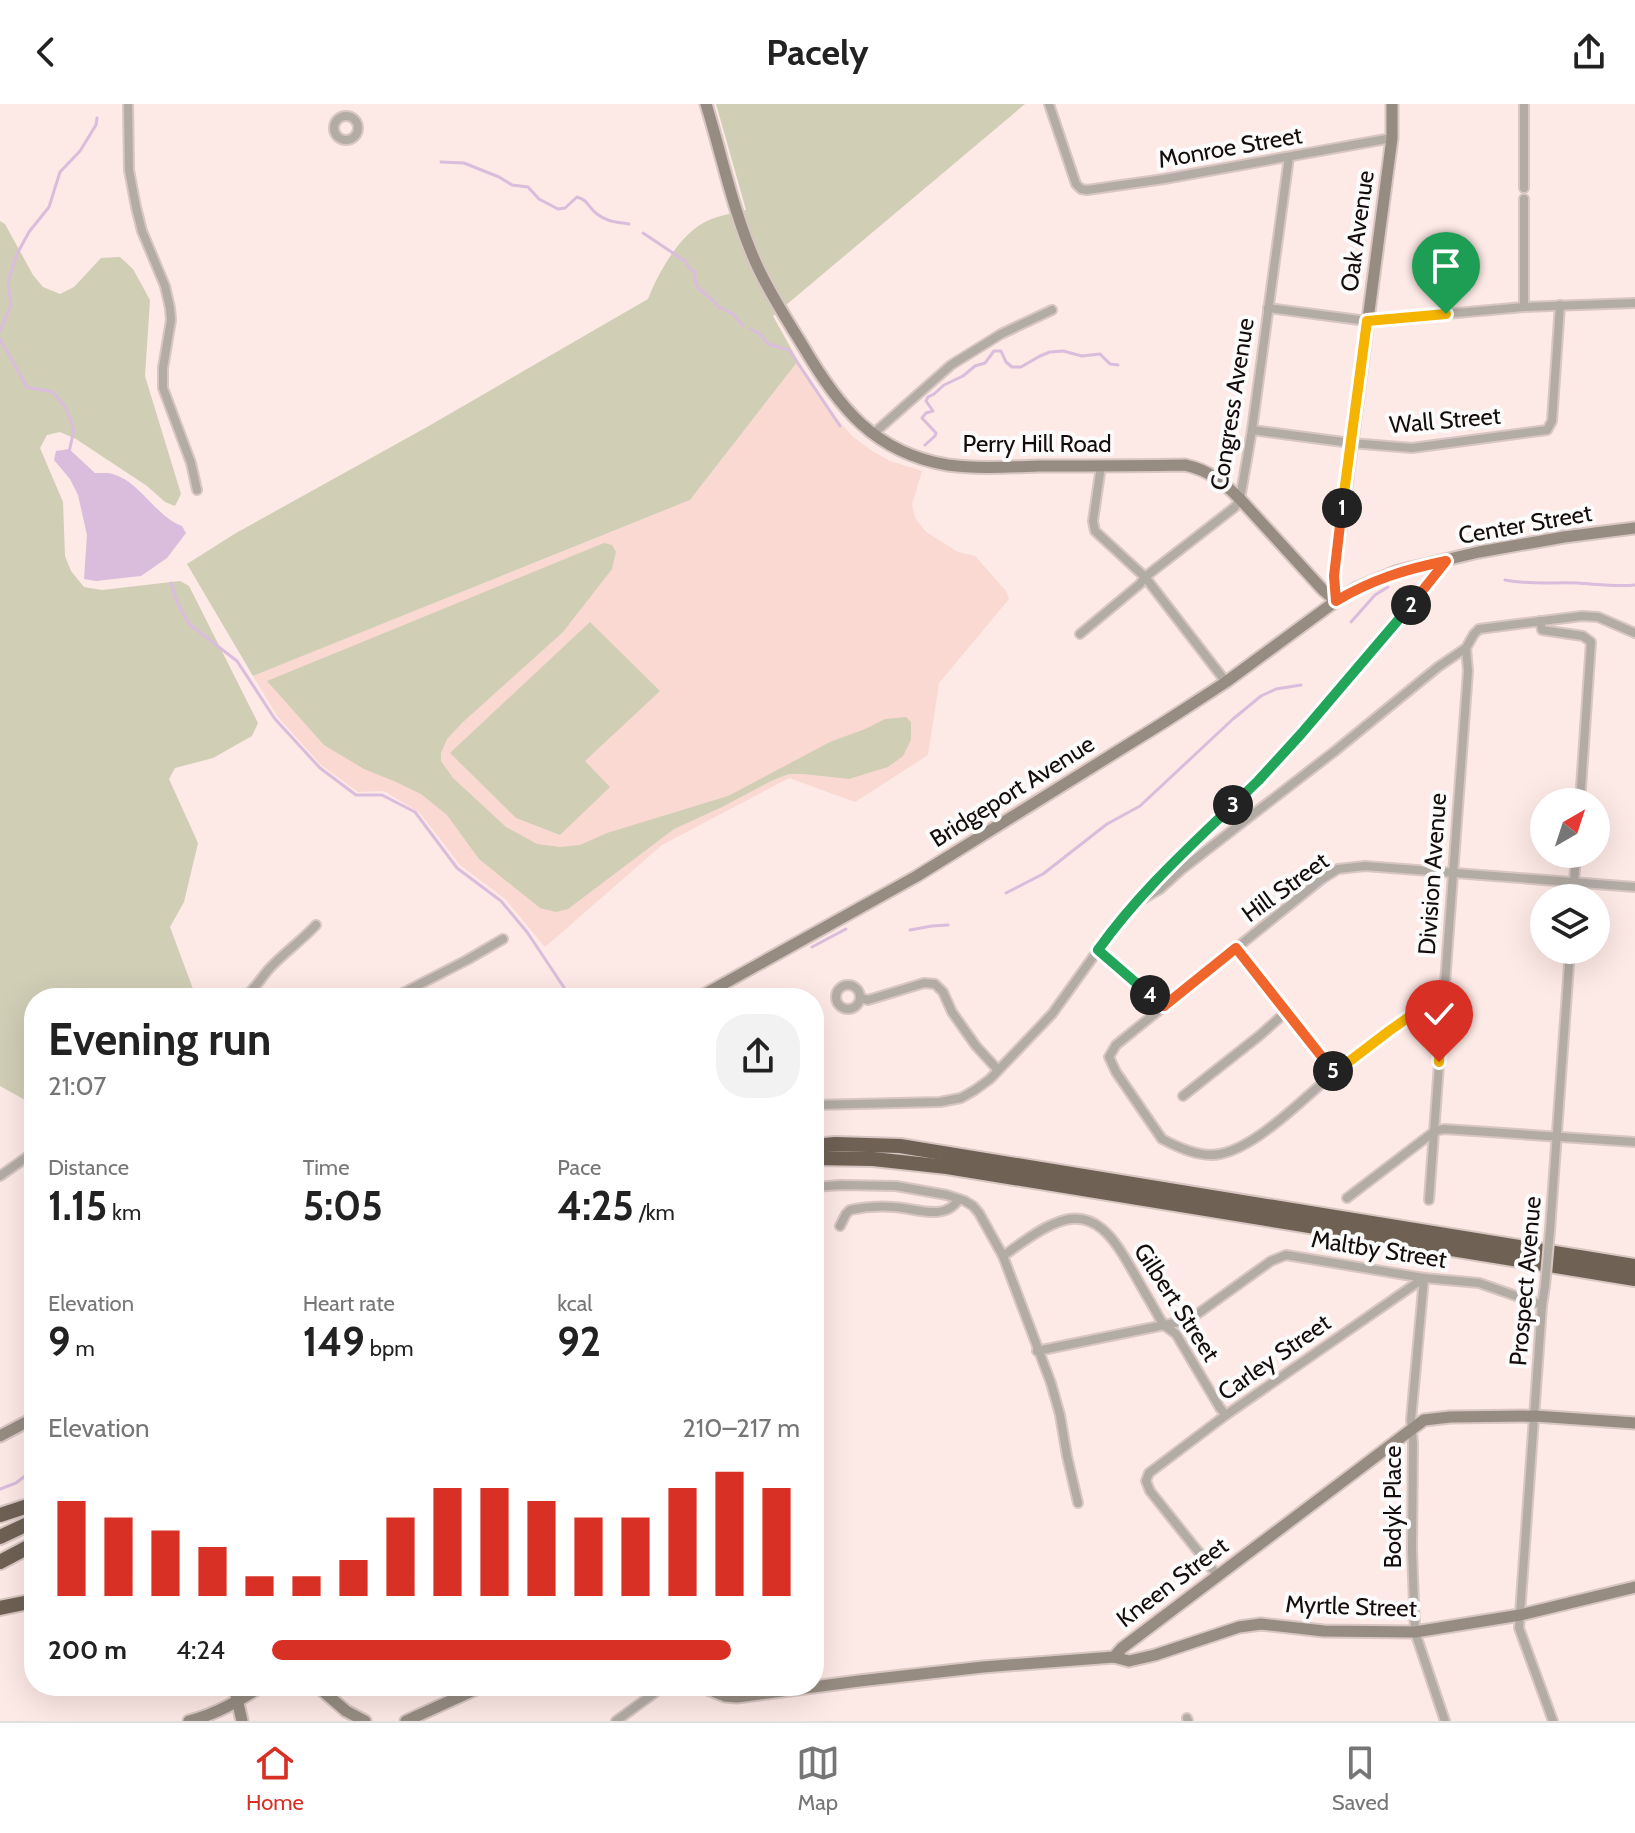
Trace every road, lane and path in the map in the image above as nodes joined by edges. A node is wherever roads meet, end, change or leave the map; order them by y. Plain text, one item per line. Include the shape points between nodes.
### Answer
1 (128, 104) edge
2 (706, 104) edge
3 (1049, 104) edge
4 (1392, 104) edge
5 (1524, 104) edge
6 (345, 105) edge
7 (347, 116) dead end
8 (1392, 138) junction
9 (1289, 157) junction
10 (1524, 188) dead end
11 (1524, 199) dead end
12 (1635, 303) edge
13 (1560, 305) junction
14 (1524, 307) junction
15 (1268, 308) junction
16 (1052, 310) dead end
17 (1367, 321) junction
18 (1252, 430) junction
19 (873, 434) junction
20 (1351, 443) junction
21 (1101, 466) junction
22 (197, 490) dead end
23 (1240, 499) junction
24 (1635, 528) edge
25 (1446, 561) junction
26 (1145, 577) junction
27 (1336, 601) junction
28 (1540, 621) junction
29 (1635, 633) edge
30 (1080, 634) dead end
31 (1466, 648) junction
32 (1226, 682) junction
33 (1581, 788) edge
34 (1575, 868) edge
35 (1452, 874) junction
36 (1574, 882) junction
37 (1635, 887) edge
38 (1134, 904) junction
39 (316, 925) dead end
40 (503, 939) dead end
41 (1236, 948) junction
42 (1098, 950) junction
43 (1569, 964) edge
44 (255, 988) edge
45 (412, 988) edge
46 (716, 988) edge
47 (1443, 993) junction
48 (860, 998) dead end
49 (1164, 1006) junction
50 (1286, 1012) junction
51 (998, 1070) junction
52 (1334, 1073) junction
53 (1183, 1096) dead end
54 (824, 1105) edge
55 (1435, 1131) junction
56 (1557, 1135) junction
57 (1635, 1142) edge
58 (824, 1145) edge
59 (824, 1158) edge
60 (24, 1159) edge
61 (0, 1176) edge
62 (824, 1186) edge
63 (1347, 1198) dead end
64 (959, 1199) junction
65 (1429, 1200) dead end
66 (840, 1226) dead end
67 (1003, 1256) junction
68 (1635, 1266) edge
69 (1424, 1278) junction
70 (1635, 1282) edge
71 (1542, 1305) junction
72 (1165, 1326) junction
73 (1037, 1351) junction
74 (1226, 1415) junction
75 (1535, 1416) junction
76 (24, 1423) edge
77 (1635, 1423) edge
78 (1411, 1429) junction
79 (0, 1436) edge
80 (1078, 1503) dead end
81 (24, 1507) edge
82 (0, 1515) edge
83 (24, 1526) edge
84 (0, 1537) edge
85 (24, 1549) edge
86 (0, 1562) edge
87 (1217, 1575) junction
88 (1635, 1587) edge
89 (24, 1603) edge
90 (0, 1608) edge
91 (1520, 1615) junction
92 (1415, 1632) junction
93 (1114, 1657) junction
94 (824, 1686) edge
95 (238, 1696) edge
96 (246, 1696) edge
97 (329, 1696) edge
98 (461, 1696) edge
99 (650, 1696) edge
100 (725, 1696) edge
101 (745, 1696) edge
102 (239, 1700) junction
103 (189, 1721) edge
104 (242, 1721) edge
105 (362, 1721) edge
106 (406, 1721) edge
107 (616, 1721) edge
108 (1445, 1721) edge
109 (1553, 1721) edge

1 - 22 street via 129,170 136,207 170,308 163,388
2 - 19 street, Perry Hill Road via 735,206 762,276 827,386
3 - 9 street, Monroe Street via 1081,189
4 - 8 street, Oak Avenue
5 - 10 street
6 - 7 street
8 - 9 street, Monroe Street
8 - 17 street, Oak Avenue
9 - 15 street, Congress Avenue
11 - 14 street
12 - 13 street
13 - 14 street
13 - 20 street, Wall Street via 1552,421 1547,430 1412,448
14 - 17 street
15 - 17 street
15 - 18 street, Congress Avenue
16 - 19 street via 951,365
17 - 20 street, Oak Avenue
18 - 20 street, Wall Street
18 - 23 street, Congress Avenue
19 - 21 street, Perry Hill Road via 913,455 948,464
20 - 27 street, Oak Avenue via 1334,576
21 - 23 street, Perry Hill Road via 1195,467 1214,475
21 - 26 street via 1095,531
23 - 26 street, Congress Avenue
23 - 27 street, Perry Hill Road
24 - 25 street, Center Street via 1514,545
25 - 27 street, Center Street via 1386,575
25 - 38 street via 1285,752
26 - 30 street, Congress Avenue
26 - 32 street
27 - 32 street, Bridgeport Avenue
28 - 29 street via 1598,617
28 - 31 street via 1479,629
28 - 33 street via 1542,630 1591,642
31 - 35 street, Division Avenue
31 - 38 street
32 - 46 street, Bridgeport Avenue via 917,876
34 - 36 street
35 - 36 street, Hill Street
35 - 41 street, Hill Street via 1365,866 1338,869
35 - 47 street, Division Avenue
36 - 37 street, Hill Street
38 - 42 street
39 - 44 street
40 - 45 street
41 - 49 street, Hill Street
41 - 50 street
42 - 49 street
42 - 51 street via 1052,1014
43 - 56 street, Prospect Avenue
47 - 52 street
47 - 55 street, Division Avenue
48 - 51 street via 935,984
49 - 52 street, Hill Street via 1116,1045 1109,1057 1147,1119 1172,1144 1198,1154 1234,1151
50 - 52 street
50 - 53 street
51 - 54 street via 955,1099
55 - 56 street
55 - 63 street, Maltby Street
55 - 65 street, Division Avenue
56 - 57 street
56 - 71 street, Prospect Avenue, bridge
58 - 68 highway via 914,1148
59 - 70 highway via 947,1167
60 - 61 street
62 - 64 street via 896,1186
64 - 66 street via 942,1211 850,1210
64 - 67 street via 979,1213
67 - 72 street, Gilbert Street via 1054,1223 1069,1219 1100,1226 1112,1237
67 - 73 street
69 - 71 street, Maltby Street via 1479,1283
69 - 72 street, Maltby Street via 1286,1255 1189,1320
69 - 74 street, Carley Street
69 - 78 street
71 - 75 street, Prospect Avenue
72 - 73 street, Maltby Street
72 - 74 street, Gilbert Street via 1176,1334
73 - 80 street via 1060,1415
74 - 87 street, Carley Street via 1149,1473 1146,1481
75 - 77 street, Kneen Street
75 - 78 street, Kneen Street via 1450,1417 1424,1420
75 - 91 street, Prospect Avenue
76 - 79 street
78 - 87 street, Kneen Street
78 - 92 street, Bodyk Place
81 - 82 highway
83 - 84 highway
85 - 86 highway
87 - 93 street, Kneen Street
88 - 91 street, Myrtle Street
89 - 90 highway
91 - 92 street, Myrtle Street
91 - 109 street, Prospect Avenue via 1519,1628
92 - 93 street, Myrtle Street via 1261,1624 1129,1661
92 - 108 street, Bodyk Place
93 - 94 street, Kneen Street
95 - 102 street
96 - 102 street
97 - 105 street
98 - 106 street
99 - 107 street
100 - 101 street, Kneen Street
102 - 103 street
102 - 104 street

